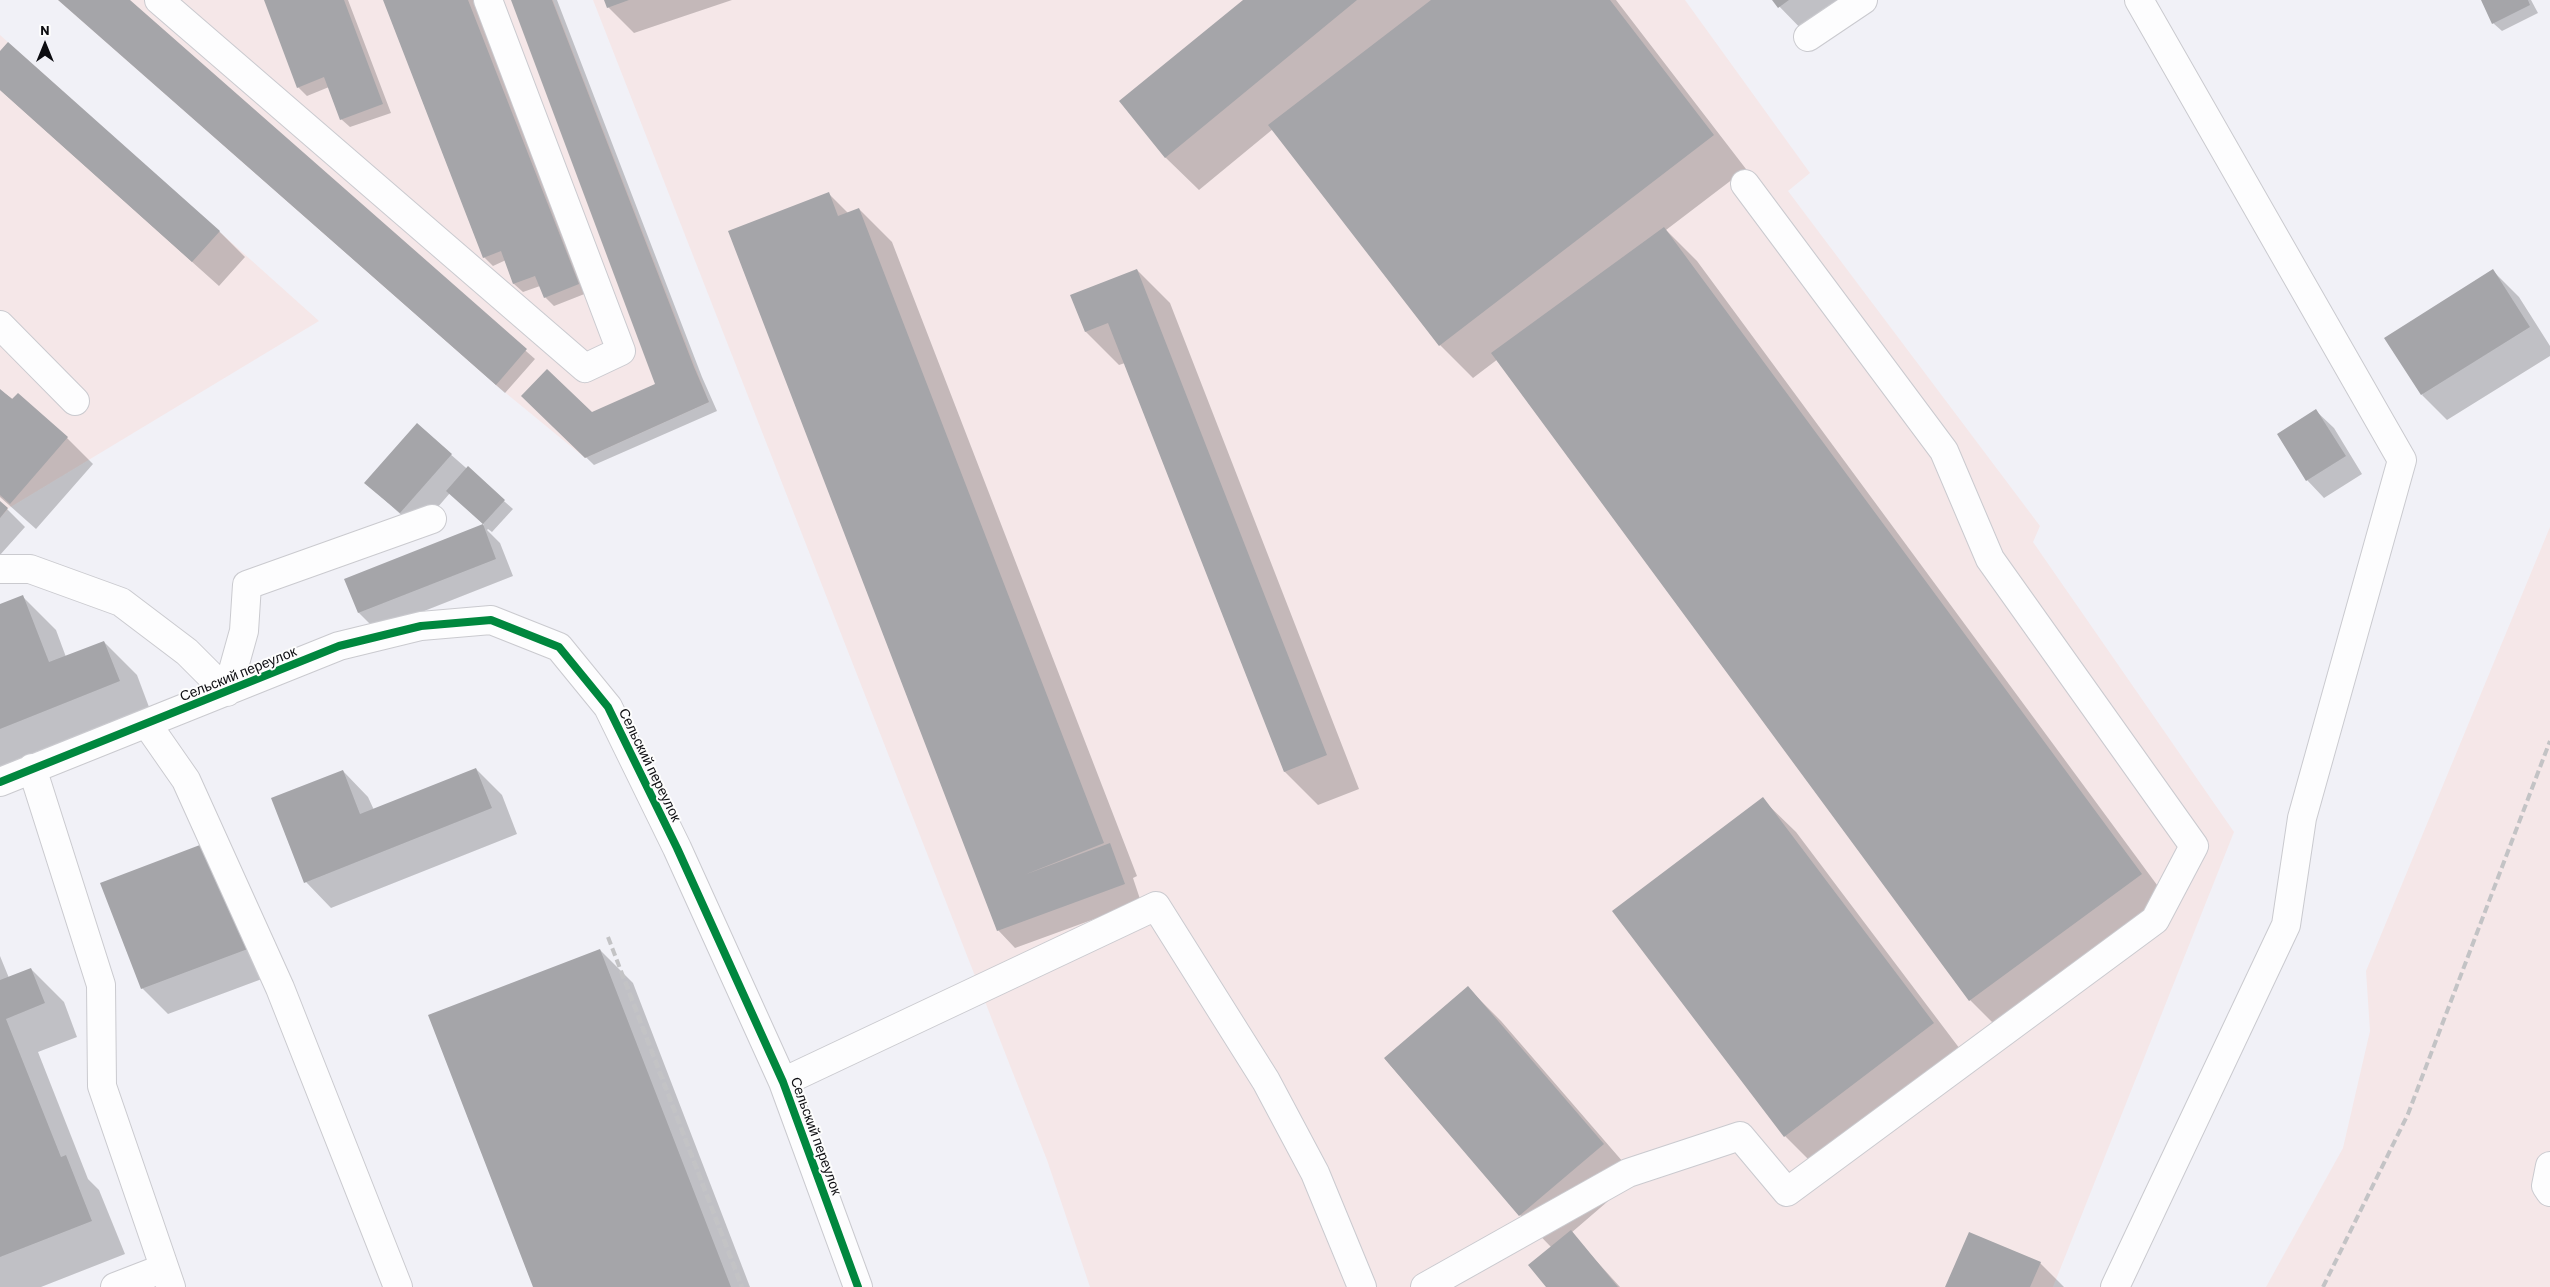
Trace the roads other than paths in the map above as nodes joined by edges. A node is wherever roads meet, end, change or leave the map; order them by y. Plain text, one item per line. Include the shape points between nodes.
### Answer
1 (159, 0) edge
2 (488, 0) edge
3 (1863, 0) edge
4 (2139, 0) edge
5 (1808, 37) dead end
6 (1745, 184) dead end
7 (0, 325) edge
8 (75, 401) dead end
9 (432, 519) dead end
10 (0, 569) edge
11 (227, 692) junction
12 (147, 724) junction
13 (32, 768) junction
14 (0, 782) edge
15 (783, 1082) junction
16 (2550, 1166) edge
17 (2550, 1192) edge
18 (168, 1278) edge
19 (114, 1287) edge
20 (398, 1287) edge
21 (858, 1287) edge
22 (1362, 1287) edge
23 (1425, 1287) edge
24 (2115, 1287) edge

1 - 2 street via 585,368 621,351
3 - 5 street
4 - 24 street via 2402,460 2302,818 2286,926
6 - 23 street via 1944,451 1990,559 2194,846 2156,920 1788,1192 1740,1136 1628,1173
7 - 8 street
9 - 11 street via 247,586 244,631
10 - 11 street via 30,569 121,602 187,652
11 - 12 street, Сельский переулок
11 - 15 street, Сельский переулок via 339,646 421,626 491,620 559,647 608,708 677,848
12 - 13 street, Сельский переулок
12 - 20 street via 186,780 280,988
13 - 14 street, Сельский переулок
13 - 18 street via 101,985 102,1086
15 - 21 street, Сельский переулок
15 - 22 street via 1156,906 1266,1081 1315,1173
16 - 17 street via 2546,1186
18 - 19 street

